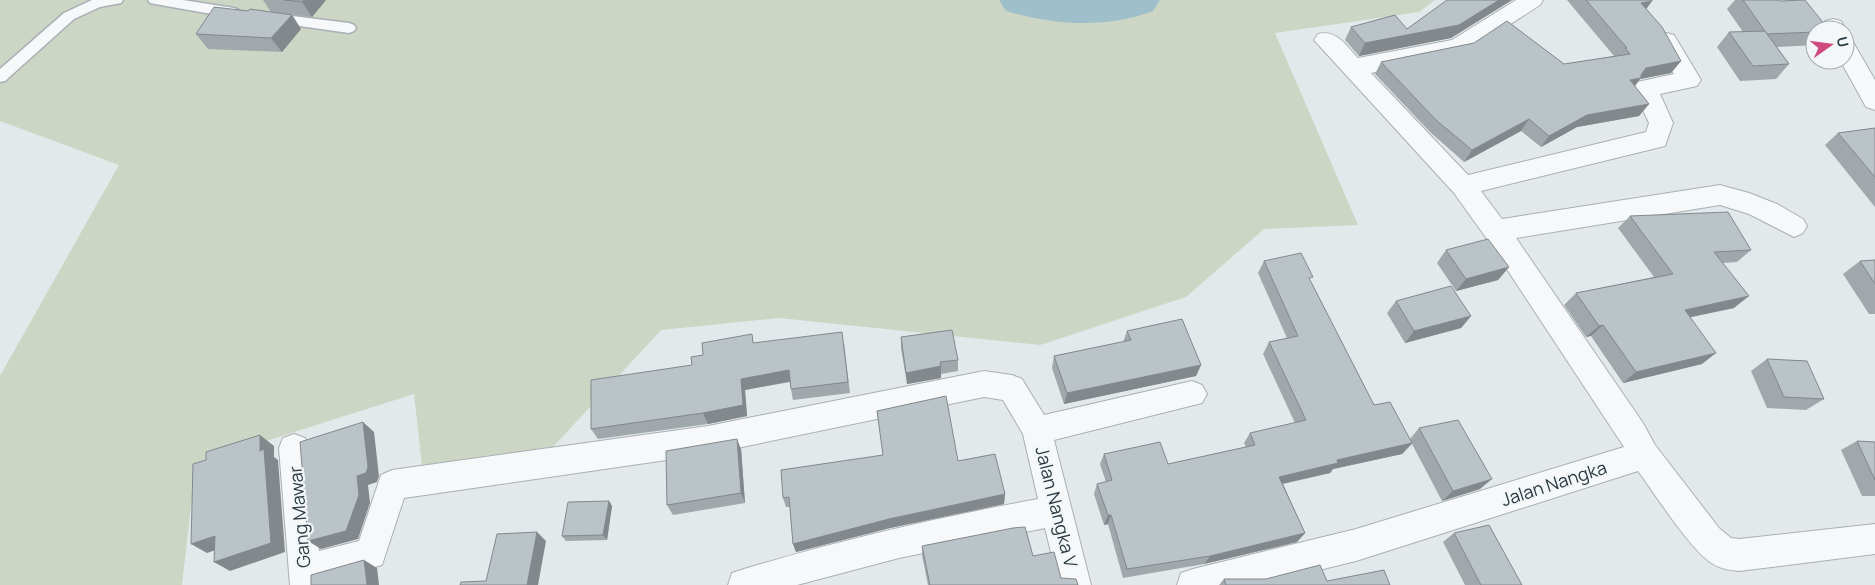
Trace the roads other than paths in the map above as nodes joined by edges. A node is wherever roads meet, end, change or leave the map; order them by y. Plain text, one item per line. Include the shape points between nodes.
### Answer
1 (116, 0) edge
2 (155, 0) edge
3 (1532, 0) edge
4 (247, 15) edge
5 (266, 18) edge
6 (349, 28) dead end
7 (1326, 40) dead end
8 (1666, 41) edge
9 (1855, 66) edge
10 (1352, 68) junction
11 (0, 77) edge
12 (1875, 101) edge
13 (1463, 186) junction
14 (1794, 226) dead end
15 (1496, 231) junction
16 (1192, 394) dead end
17 (1037, 430) junction
18 (294, 448) dead end
19 (1644, 455) junction
20 (1057, 511) junction
21 (1871, 547) edge
22 (305, 578) edge
23 (788, 578) edge
24 (744, 585) edge
25 (1075, 585) edge
26 (1193, 585) edge

1 - 11 lane via 97,3 69,16
2 - 4 lane
3 - 10 street via 1458,46
5 - 6 lane
7 - 10 street
8 - 13 street via 1688,80 1645,88 1661,123 1656,139
9 - 12 street
10 - 13 street
13 - 15 street
14 - 15 street via 1741,199 1720,196
15 - 19 street
16 - 17 street
17 - 20 street, Jalan Nangka V
17 - 22 street, Jalan Nangka V via 1012,388 984,384 708,440 392,485 372,554
18 - 22 street, Gang Mawar
19 - 21 street via 1708,539 1724,553 1739,555
19 - 26 street, Jalan Nangka via 1356,544
20 - 23 street via 941,532
20 - 25 street, Jalan Nangka V
23 - 24 street

